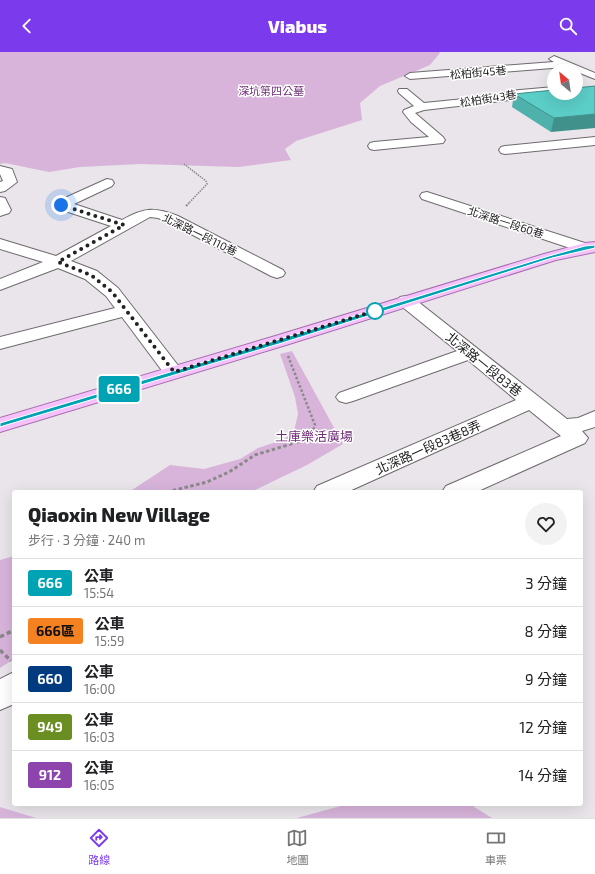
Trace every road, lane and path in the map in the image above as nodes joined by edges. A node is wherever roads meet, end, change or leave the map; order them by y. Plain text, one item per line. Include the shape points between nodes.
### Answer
1 (542, 55) dead end
2 (566, 64) edge
3 (547, 65) edge
4 (470, 71) junction
5 (583, 71) edge
6 (410, 76) dead end
7 (583, 76) edge
8 (594, 76) edge
9 (484, 79) dead end
10 (496, 87) dead end
11 (419, 89) dead end
12 (547, 91) edge
13 (509, 94) junction
14 (422, 107) junction
15 (595, 141) edge
16 (374, 146) dead end
17 (505, 150) dead end
18 (184, 164) dead end
19 (0, 170) edge
20 (107, 183) dead end
21 (0, 188) edge
22 (427, 196) dead end
23 (0, 201) edge
24 (0, 212) edge
25 (173, 219) junction
26 (124, 225) junction
27 (0, 244) edge
28 (592, 247) edge
29 (58, 262) junction
30 (277, 273) dead end
31 (0, 285) edge
32 (406, 301) junction
33 (126, 310) junction
34 (279, 341) junction
35 (0, 343) edge
36 (470, 353) junction
37 (174, 372) junction
38 (346, 397) dead end
39 (531, 401) junction
40 (595, 418) edge
41 (0, 425) edge
42 (570, 432) junction
43 (177, 490) edge
44 (330, 490) edge
45 (458, 490) edge
46 (12, 631) edge
47 (0, 637) edge
48 (0, 650) edge
49 (12, 663) edge
50 (12, 687) edge
51 (0, 696) edge

1 - 2 street
3 - 4 street
4 - 6 street
4 - 9 street
5 - 8 street
7 - 8 street
10 - 13 street
11 - 14 street via 403,91
12 - 13 street, 松柏街43巷
13 - 14 street, 松柏街43巷 via 510,97
14 - 16 street via 408,112 439,140
15 - 17 street
18 - 25 path via 207,184
19 - 21 street via 7,172 10,182
20 - 26 street via 61,205
22 - 28 street, 北深路一段60巷
23 - 24 street via 4,210
25 - 26 street, 北深路一段110巷 via 160,214 149,214
25 - 30 street, 北深路一段110巷
26 - 29 street, 北深路一段110巷
27 - 29 street
28 - 32 main road
29 - 31 street, 北深路一段110巷
29 - 33 street via 91,275 112,292
32 - 34 main road
32 - 36 street, 北深路一段83巷
33 - 35 street
33 - 37 street
34 - 37 main road
34 - 43 path via 287,353 315,425 311,436 298,443 255,455 230,472 193,487
36 - 38 street
36 - 39 street, 北深路一段83巷
37 - 41 main road
39 - 42 street, 北深路一段83巷
39 - 44 street, 北深路一段83巷8弄
40 - 42 street
42 - 45 street
46 - 47 path
48 - 49 path
50 - 51 street

